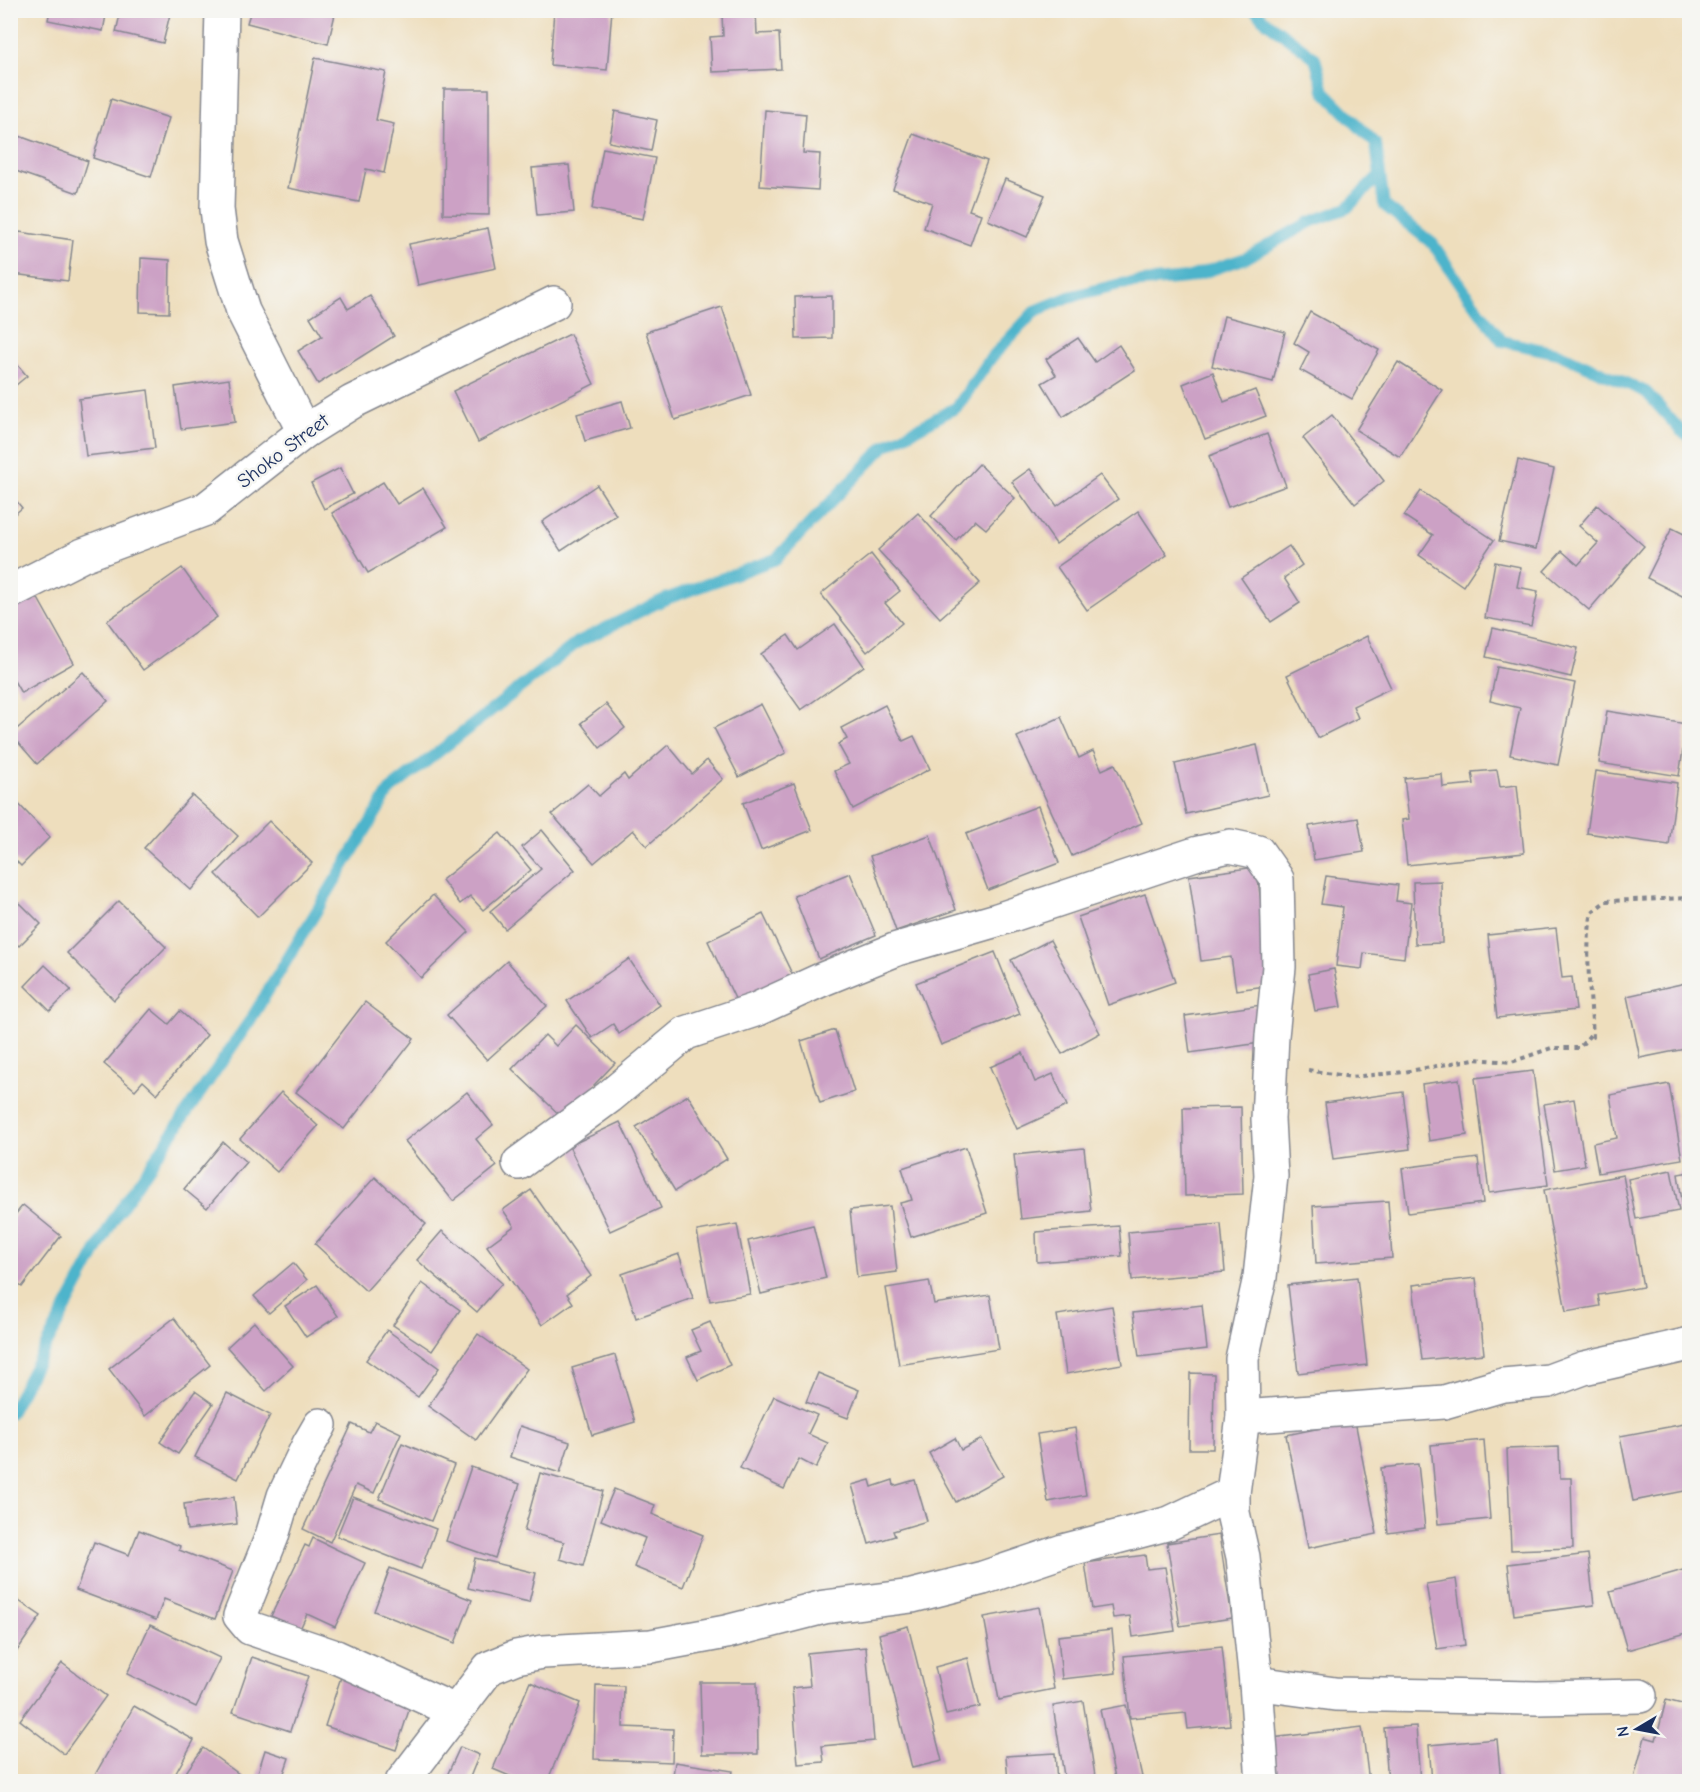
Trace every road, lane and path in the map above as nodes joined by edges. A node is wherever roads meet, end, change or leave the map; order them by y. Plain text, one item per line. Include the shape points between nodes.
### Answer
1 (222, 10) edge
2 (554, 303) dead end
3 (304, 432) junction
4 (10, 592) edge
5 (1689, 898) edge
6 (1271, 1064) junction
7 (519, 1163) dead end
8 (1689, 1344) edge
9 (1243, 1417) junction
10 (320, 1425) dead end
11 (1233, 1493) junction
12 (1256, 1683) junction
13 (1640, 1696) dead end
14 (455, 1711) junction
15 (402, 1782) edge
16 (1263, 1782) edge

1 - 3 street via 217,209 221,242 243,311
2 - 3 street, Shoko Street via 352,402
3 - 4 street, Shoko Street via 206,509 83,555
5 - 6 path via 1606,901 1592,912 1589,956 1593,1037 1591,1034 1579,1048 1551,1048 1512,1062 1474,1059 1351,1077
6 - 7 street via 1279,967 1277,879 1258,852 1230,846 897,949 755,1010 686,1033 609,1097
6 - 9 street via 1271,1176 1260,1278 1242,1359
8 - 9 street via 1584,1368 1549,1381 1503,1385 1444,1402
9 - 11 street
10 - 14 street via 284,1496 240,1616 250,1628 336,1657
11 - 12 street
11 - 14 street via 1170,1523 912,1596 824,1607 651,1646 516,1657 489,1668
12 - 13 street via 1335,1694
12 - 16 street
14 - 15 street

